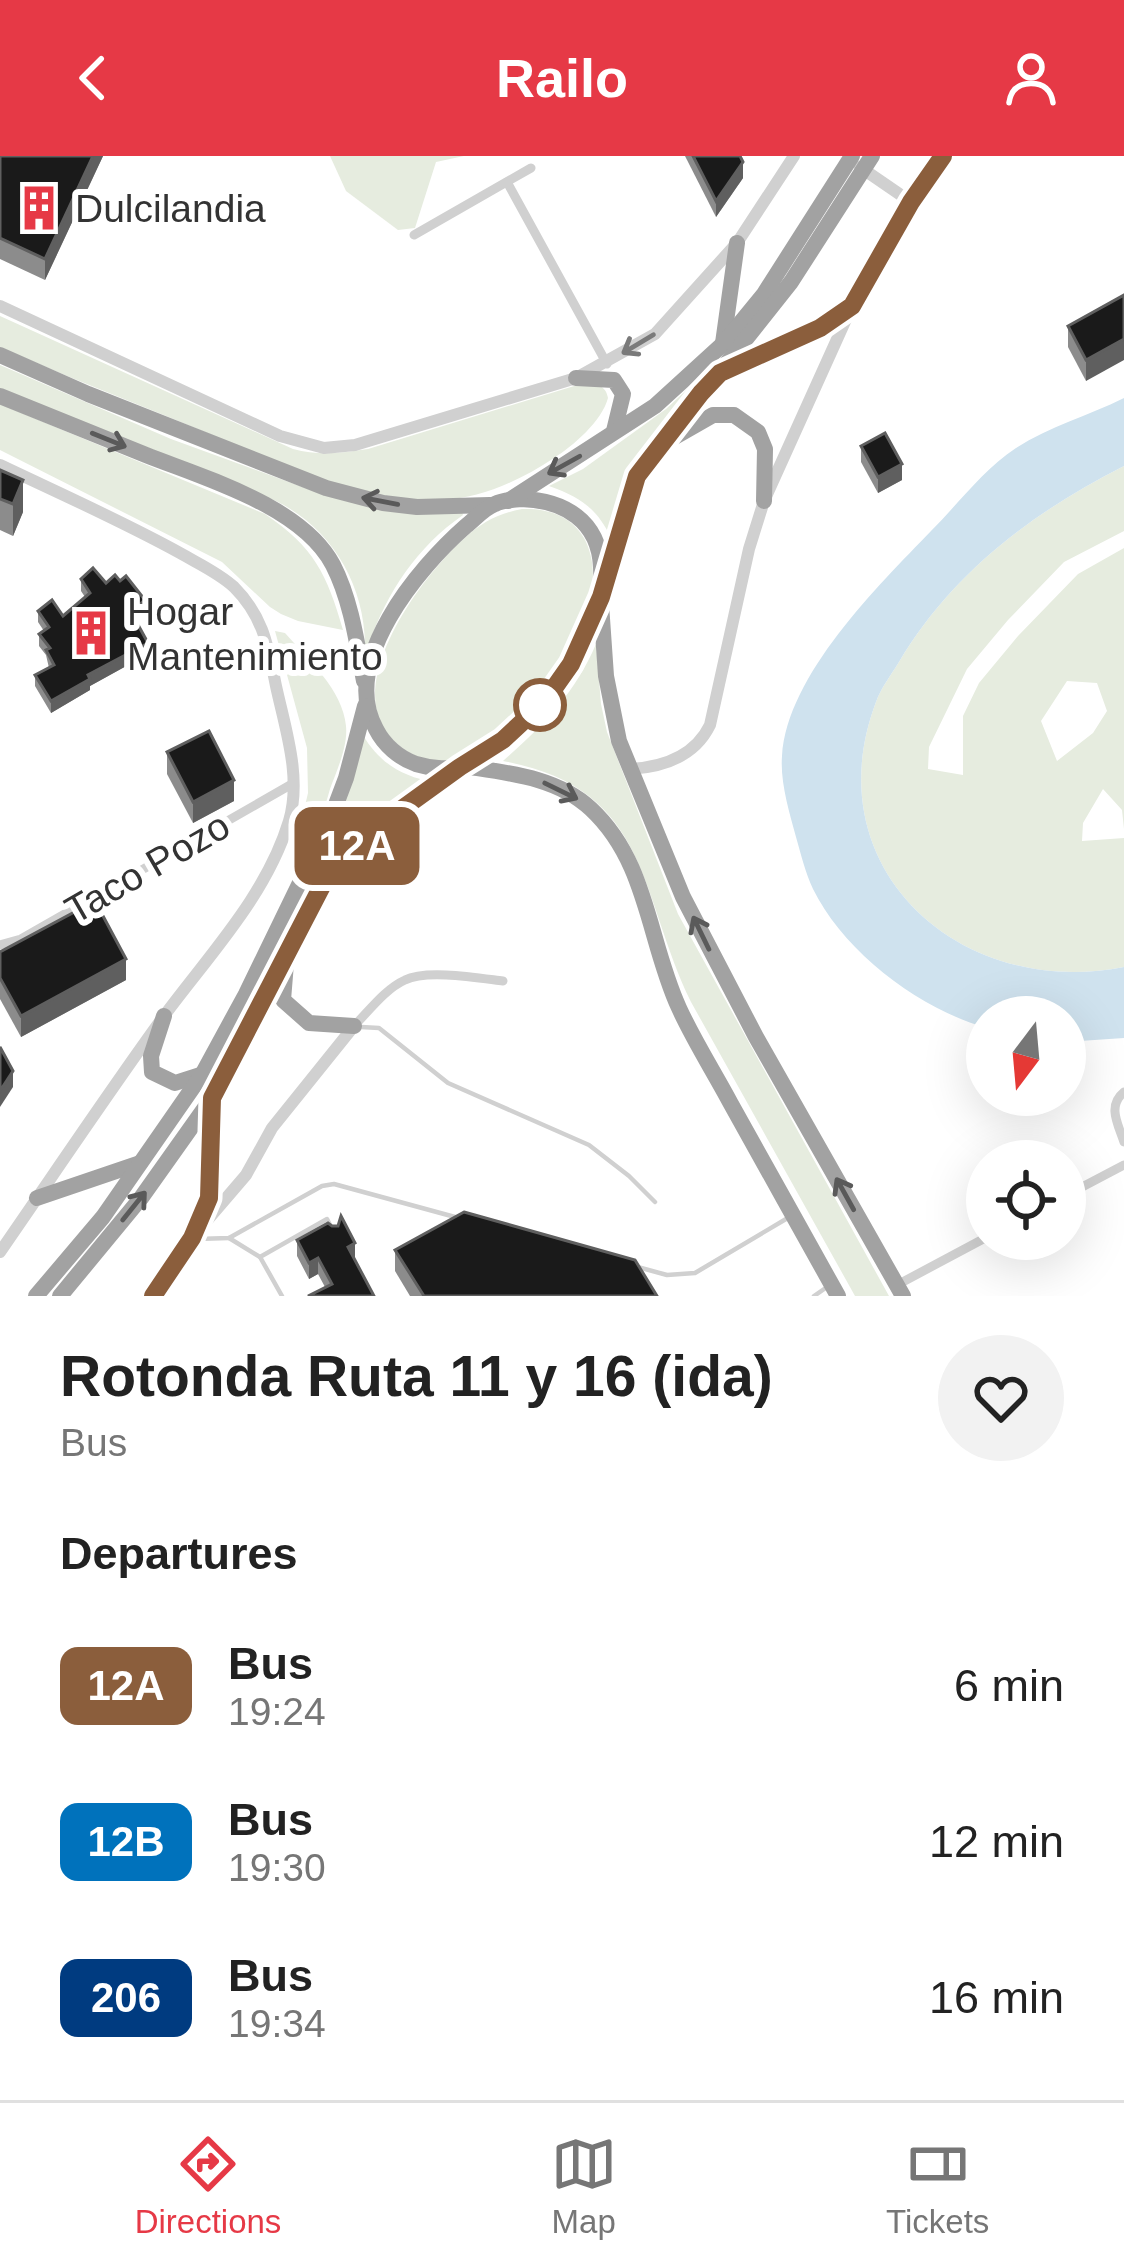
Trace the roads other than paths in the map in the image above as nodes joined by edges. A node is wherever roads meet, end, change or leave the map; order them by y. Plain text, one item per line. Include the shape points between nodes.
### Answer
1 (794, 156) edge
2 (943, 156) edge
3 (856, 159) edge
4 (531, 168) dead end
5 (507, 182) junction
6 (911, 202) junction
7 (414, 235) dead end
8 (736, 244) junction
9 (0, 306) edge
10 (852, 306) junction
11 (723, 344) junction
12 (0, 356) edge
13 (607, 364) junction
14 (720, 373) junction
15 (576, 378) junction
16 (0, 396) edge
17 (614, 431) junction
18 (652, 456) junction
19 (0, 465) edge
20 (764, 501) junction
21 (499, 503) junction
22 (601, 595) junction
23 (367, 697) junction
24 (461, 766) junction
25 (630, 769) junction
26 (292, 784) junction
27 (0, 945) edge
28 (287, 950) junction
29 (503, 981) dead end
30 (164, 1016) junction
31 (354, 1026) junction
32 (203, 1073) junction
33 (1124, 1092) edge
34 (212, 1098) junction
35 (1124, 1142) edge
36 (141, 1163) junction
37 (1124, 1165) edge
38 (1086, 1185) edge
39 (38, 1198) junction
40 (655, 1202) dead end
41 (793, 1216) junction
42 (469, 1221) edge
43 (334, 1236) edge
44 (192, 1238) junction
45 (229, 1238) junction
46 (966, 1250) edge
47 (0, 1252) edge
48 (260, 1257) junction
49 (628, 1264) edge
50 (835, 1290) edge
51 (900, 1290) edge
52 (36, 1296) edge
53 (60, 1296) edge
54 (153, 1296) edge
55 (282, 1296) edge
56 (814, 1296) edge

1 - 8 street
2 - 6 street
3 - 6 street
3 - 11 highway
3 - 14 highway via 791,282
4 - 5 street
5 - 7 street
5 - 13 street
6 - 10 street
8 - 11 highway
8 -> 13 street via 655,334
9 - 15 street via 261,428 324,448 376,440
10 - 14 highway
10 - 20 street
11 - 17 highway via 655,406
21 -> 12 highway via 401,505 326,488
13 - 15 street
14 - 18 highway
15 - 17 highway via 614,380 623,394
16 -> 23 highway via 258,501 299,526 333,564
17 -> 21 highway
18 - 20 highway via 679,432 713,415 734,415 765,448
18 - 22 highway via 637,476
19 - 26 street via 164,544 235,588 265,630
20 - 25 street via 710,725 694,749
21 - 22 highway via 547,502 582,519 598,546
21 - 23 highway via 452,539 405,592 374,653
22 - 24 highway via 545,701
22 - 25 highway via 610,701
23 - 24 highway via 379,735 395,752 428,767
23 - 32 highway via 329,824
24 - 28 highway via 347,855
24 -> 41 highway via 560,788 610,829 640,887 679,1008
51 -> 25 highway via 683,897
26 - 27 street, Taco Pozo
26 - 30 street via 289,821 259,886
28 - 31 highway via 284,1000 309,1023
28 - 34 highway
29 - 31 street via 407,977
30 - 32 highway via 152,1072 175,1083
30 - 39 street
31 - 40 lane via 379,1028 448,1083 589,1145
31 - 44 street
32 - 36 highway
33 - 35 street via 1114,1113
34 - 44 street via 209,1198
53 -> 34 highway
36 - 39 highway
36 - 52 highway
37 - 38 street
39 - 47 street
41 - 49 lane via 695,1273
41 - 50 highway
42 - 45 lane via 334,1184
43 - 48 lane via 327,1219
44 - 45 lane
44 - 54 street
45 - 48 lane
46 - 51 street
48 - 55 lane
50 - 56 lane

